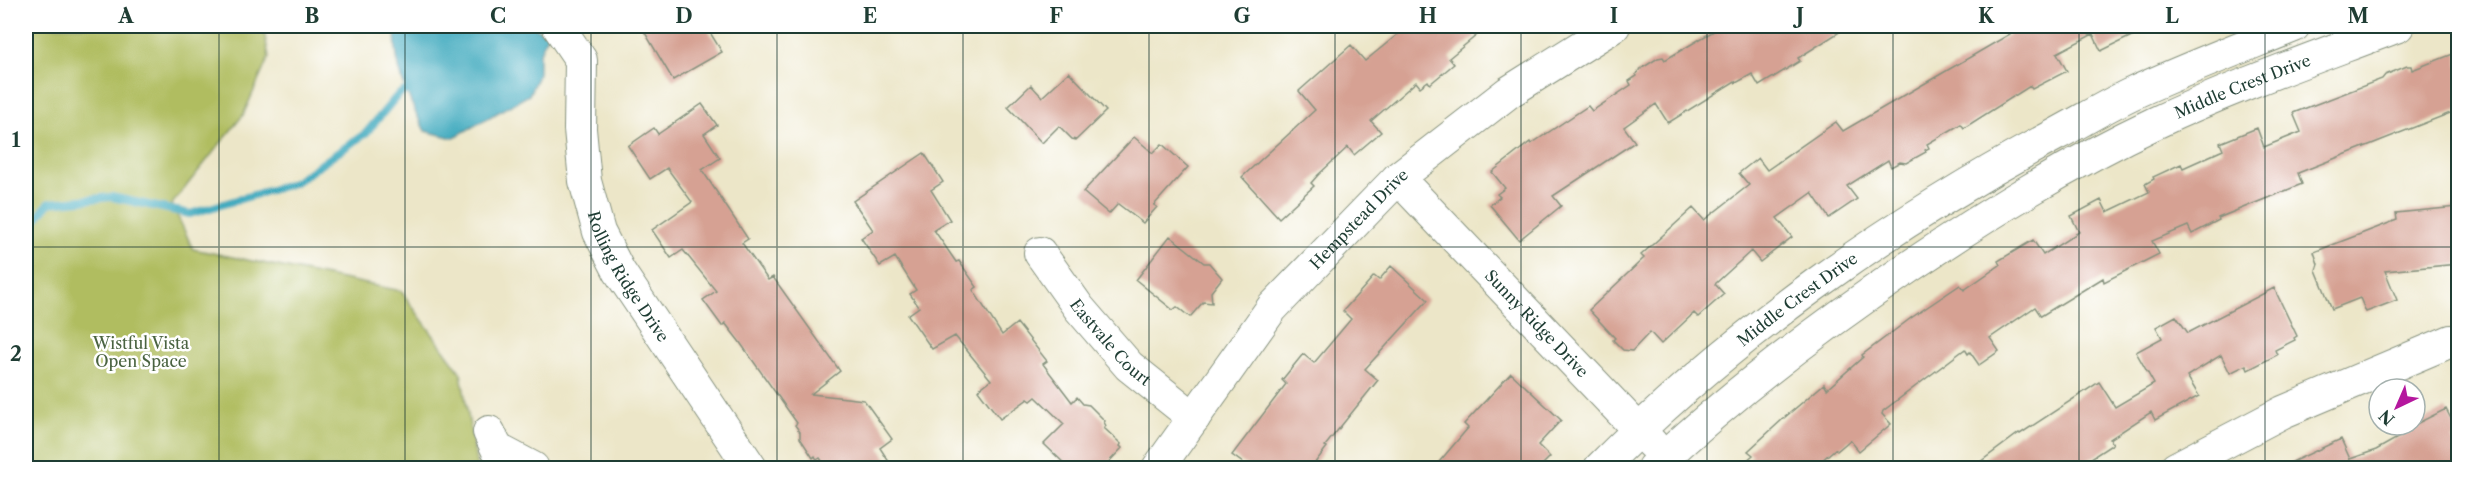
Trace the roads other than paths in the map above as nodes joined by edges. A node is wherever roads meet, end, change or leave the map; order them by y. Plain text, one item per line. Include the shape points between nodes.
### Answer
1 (558, 26) edge
2 (1614, 26) edge
3 (2295, 26) edge
4 (2398, 26) edge
5 (2013, 158) junction
6 (1398, 178) junction
7 (2029, 189) junction
8 (1040, 253) dead end
9 (2451, 340) dead end
10 (1194, 418) junction
11 (1638, 430) junction
12 (489, 432) dead end
13 (1665, 465) edge
14 (533, 468) edge
15 (751, 468) edge
16 (1158, 468) edge
17 (1600, 468) edge
18 (2176, 468) edge

1 - 15 street, Rolling Ridge Drive via 581,60 580,129 585,181 599,232 619,271
2 - 6 street, Hempstead Drive via 1509,92
3 - 5 street, Middle Crest Drive via 2131,94
4 - 7 street, Middle Crest Drive via 2154,123
5 - 7 street
5 - 11 street, Middle Crest Drive via 1945,197 1840,268 1765,323
6 - 10 street, Hempstead Drive via 1272,308
6 - 11 street, Sunny Ridge Drive
7 - 13 street, Middle Crest Drive via 1834,318 1764,372
8 - 10 street, Eastvale Court via 1079,308 1129,366
9 - 18 street via 2283,412
10 - 16 street, Hempstead Drive
11 - 13 street, Sunny Ridge Drive
11 - 17 street, Middle Crest Drive
12 - 14 street via 497,449

